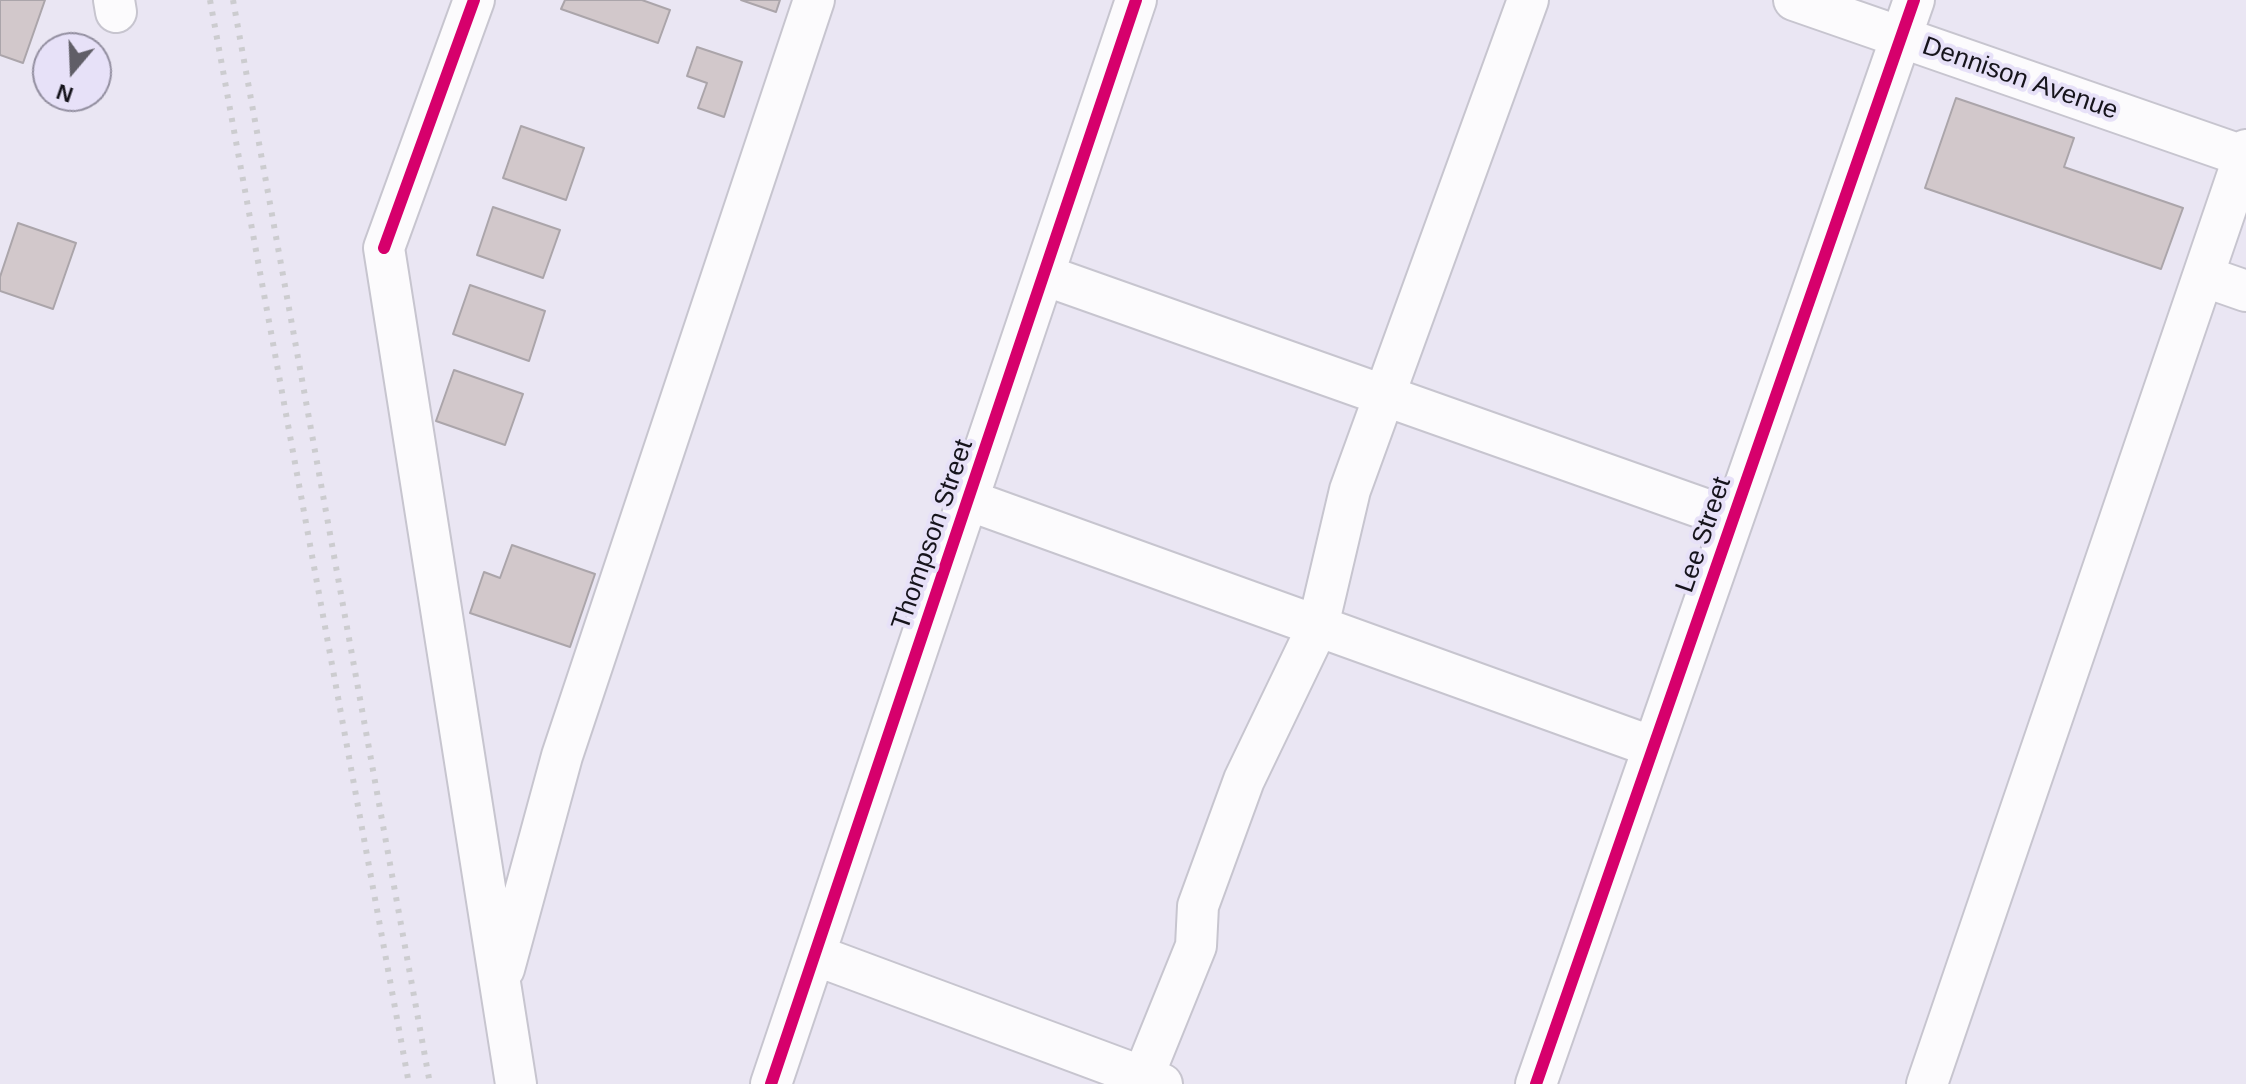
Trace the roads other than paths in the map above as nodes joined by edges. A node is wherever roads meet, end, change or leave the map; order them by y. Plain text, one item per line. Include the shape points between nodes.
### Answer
1 (474, 0) edge
2 (814, 0) edge
3 (1136, 0) edge
4 (1528, 0) edge
5 (1794, 0) edge
6 (1914, 0) edge
7 (1900, 38) junction
8 (2245, 154) edge
9 (1044, 275) junction
10 (2203, 276) junction
11 (2246, 291) edge
12 (1386, 397) junction
13 (968, 500) junction
14 (1733, 519) junction
15 (1318, 626) junction
16 (1653, 747) junction
17 (815, 955) junction
18 (500, 985) junction
19 (1152, 1081) edge
20 (516, 1084) edge
21 (771, 1084) edge
22 (1536, 1084) edge
23 (1927, 1084) edge

1 - 18 street via 384,248
2 - 18 street via 562,756
3 - 9 street, Thompson Street
4 - 12 street
5 - 7 street, Dennison Avenue
6 - 7 street, Lee Street
7 - 8 street, Dennison Avenue
7 - 14 street, Lee Street
8 - 10 street
9 - 12 street
9 - 13 street, Thompson Street
10 - 11 street
10 - 23 street
12 - 14 street
12 - 15 street via 1350,490
13 - 15 street
13 - 17 street, Thompson Street
14 - 16 street, Lee Street
15 - 16 street
15 - 19 street via 1244,780 1198,906 1196,946
16 - 22 street, Lee Street
17 - 19 street
17 - 21 street, Thompson Street
18 - 20 street

